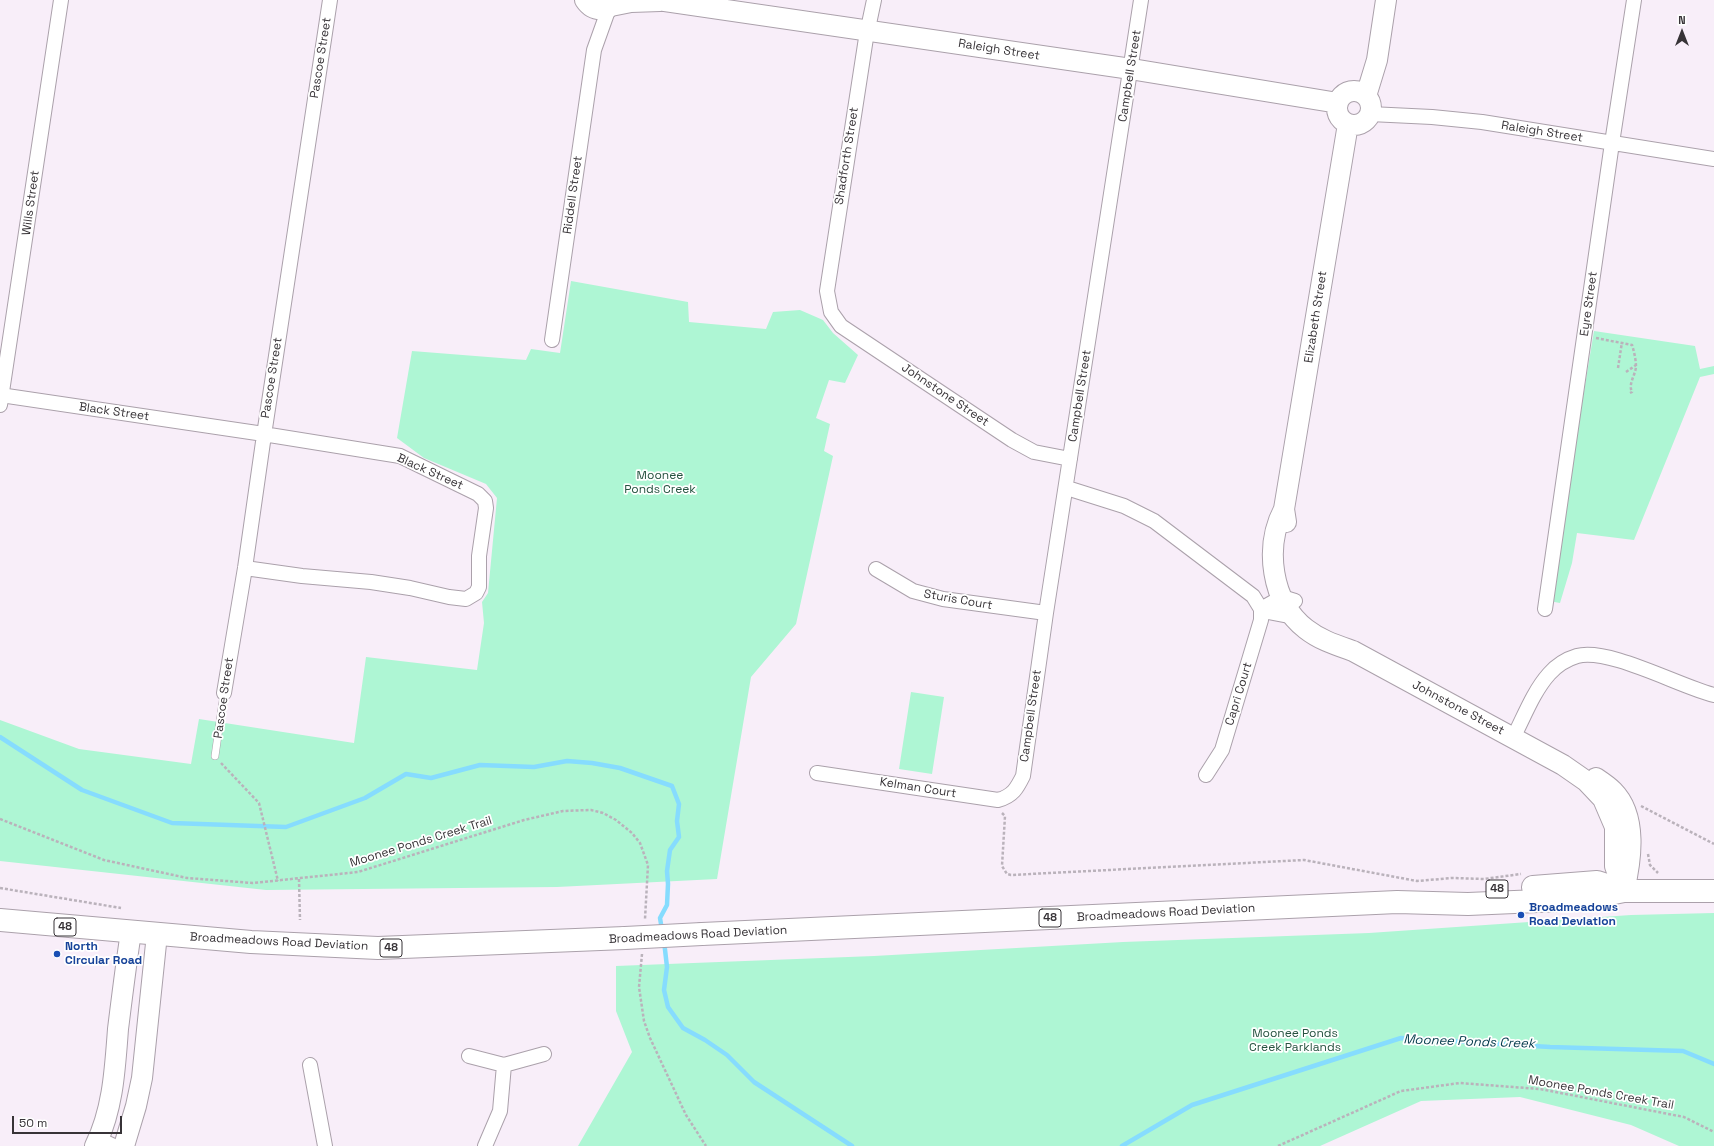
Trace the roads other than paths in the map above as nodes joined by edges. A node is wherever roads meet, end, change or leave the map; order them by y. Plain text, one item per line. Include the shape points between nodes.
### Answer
1 (61, 0) edge
2 (330, 0) edge
3 (659, 0) edge
4 (874, 0) edge
5 (1141, 0) edge
6 (1386, 0) edge
7 (1634, 0) edge
8 (586, 2) edge
9 (612, 5) edge
10 (868, 30) junction
11 (594, 50) junction
12 (1131, 69) junction
13 (1338, 103) junction
14 (1368, 105) junction
15 (1348, 124) junction
16 (1612, 143) junction
17 (1714, 159) edge
18 (831, 312) joint
19 (552, 340) dead end
20 (1, 399) edge
21 (264, 435) junction
22 (1070, 459) junction
23 (1066, 488) junction
24 (245, 568) junction
25 (876, 569) dead end
26 (1290, 605) junction
27 (1261, 609) junction
28 (1545, 609) dead end
29 (1046, 613) junction
30 (224, 693) joint
31 (1714, 695) edge
32 (1513, 738) junction
33 (216, 756) road end
34 (1563, 765) junction
35 (817, 773) dead end
36 (1206, 775) dead end
37 (1016, 790) joint
38 (1624, 891) junction
39 (1714, 891) edge
40 (0, 920) edge
41 (131, 932) junction
42 (157, 934) junction
43 (117, 1043) junction
44 (145, 1044) junction
45 (544, 1054) dead end
46 (469, 1056) dead end
47 (310, 1065) dead end
48 (504, 1065) junction
49 (103, 1144) edge
50 (124, 1146) edge
51 (325, 1146) edge
52 (485, 1146) edge

1 - 20 street, Wills Street
2 - 21 street, Pascoe Street
3 - 9 street, Raleigh Street
3 - 10 street, Raleigh Street
4 - 10 street, Shadforth Street
5 - 12 street, Campbell Street
6 - 14 street
7 - 16 street, Eyre Street
8 - 9 street, Raleigh Street via 599,10
8 - 11 street, Riddell Street via 593,26
9 - 11 street, Riddell Street
10 - 12 street, Raleigh Street
10 - 18 street, Shadforth Street via 826,291
11 - 19 street, Riddell Street
12 - 13 street, Raleigh Street
12 - 22 street, Campbell Street
13 - 14 street via 1345,94 1359,92
13 - 15 street via 1337,112 1340,119
14 - 15 street via 1365,121 1360,124
14 - 16 street, Raleigh Street via 1432,117 1482,122
15 - 26 street, Elizabeth Street via 1284,509 1278,521 1273,556 1275,578
16 - 17 street, Raleigh Street
16 - 28 street, Eyre Street
18 - 22 street, Johnstone Street via 841,326 1012,440 1034,452
20 - 21 street, Black Street
21 - 24 street, Pascoe Street
21 - 24 street, Black Street via 400,456 478,494 485,501 486,508 479,556 479,587 476,593 460,599 371,582
22 - 23 street, Campbell Street
23 - 27 street via 1124,506 1154,521 1253,596
23 - 29 street, Campbell Street
24 - 30 street, Pascoe Street
25 - 29 street, Sturis Court via 913,591 943,599
26 - 27 street
26 - 27 street, Johnstone Street via 1268,612
26 - 32 street, Johnstone Street via 1314,634 1326,642 1353,651
27 - 36 street, Capri Court via 1261,622 1222,750
29 - 37 street, Campbell Street via 1023,776
30 - 33 lane, Pascoe Street
31 - 32 street via 1600,656 1578,656 1562,663 1549,674
32 - 34 street, Johnstone Street
34 - 38 street, Johnstone Street via 1586,781 1603,799 1615,827 1616,866
34 - 38 street, Johnstone Street via 1594,777 1609,787 1622,804 1629,830 1630,853
35 - 37 street, Kelman Court via 990,800 1005,799
38 - 39 main road, 48
38 - 42 main road, Broadmeadows Road Deviation / 48, bridge via 1584,899 1468,904 1397,902 378,948 251,942
40 - 41 main road, Broadmeadows Road Deviation / 48
41 - 42 main road, Broadmeadows Road Deviation / 48
41 - 43 street
42 - 44 street
43 - 44 street
43 - 49 street
44 - 50 street via 136,1106
45 - 48 street
46 - 48 street
47 - 51 street
48 - 52 street via 500,1111

